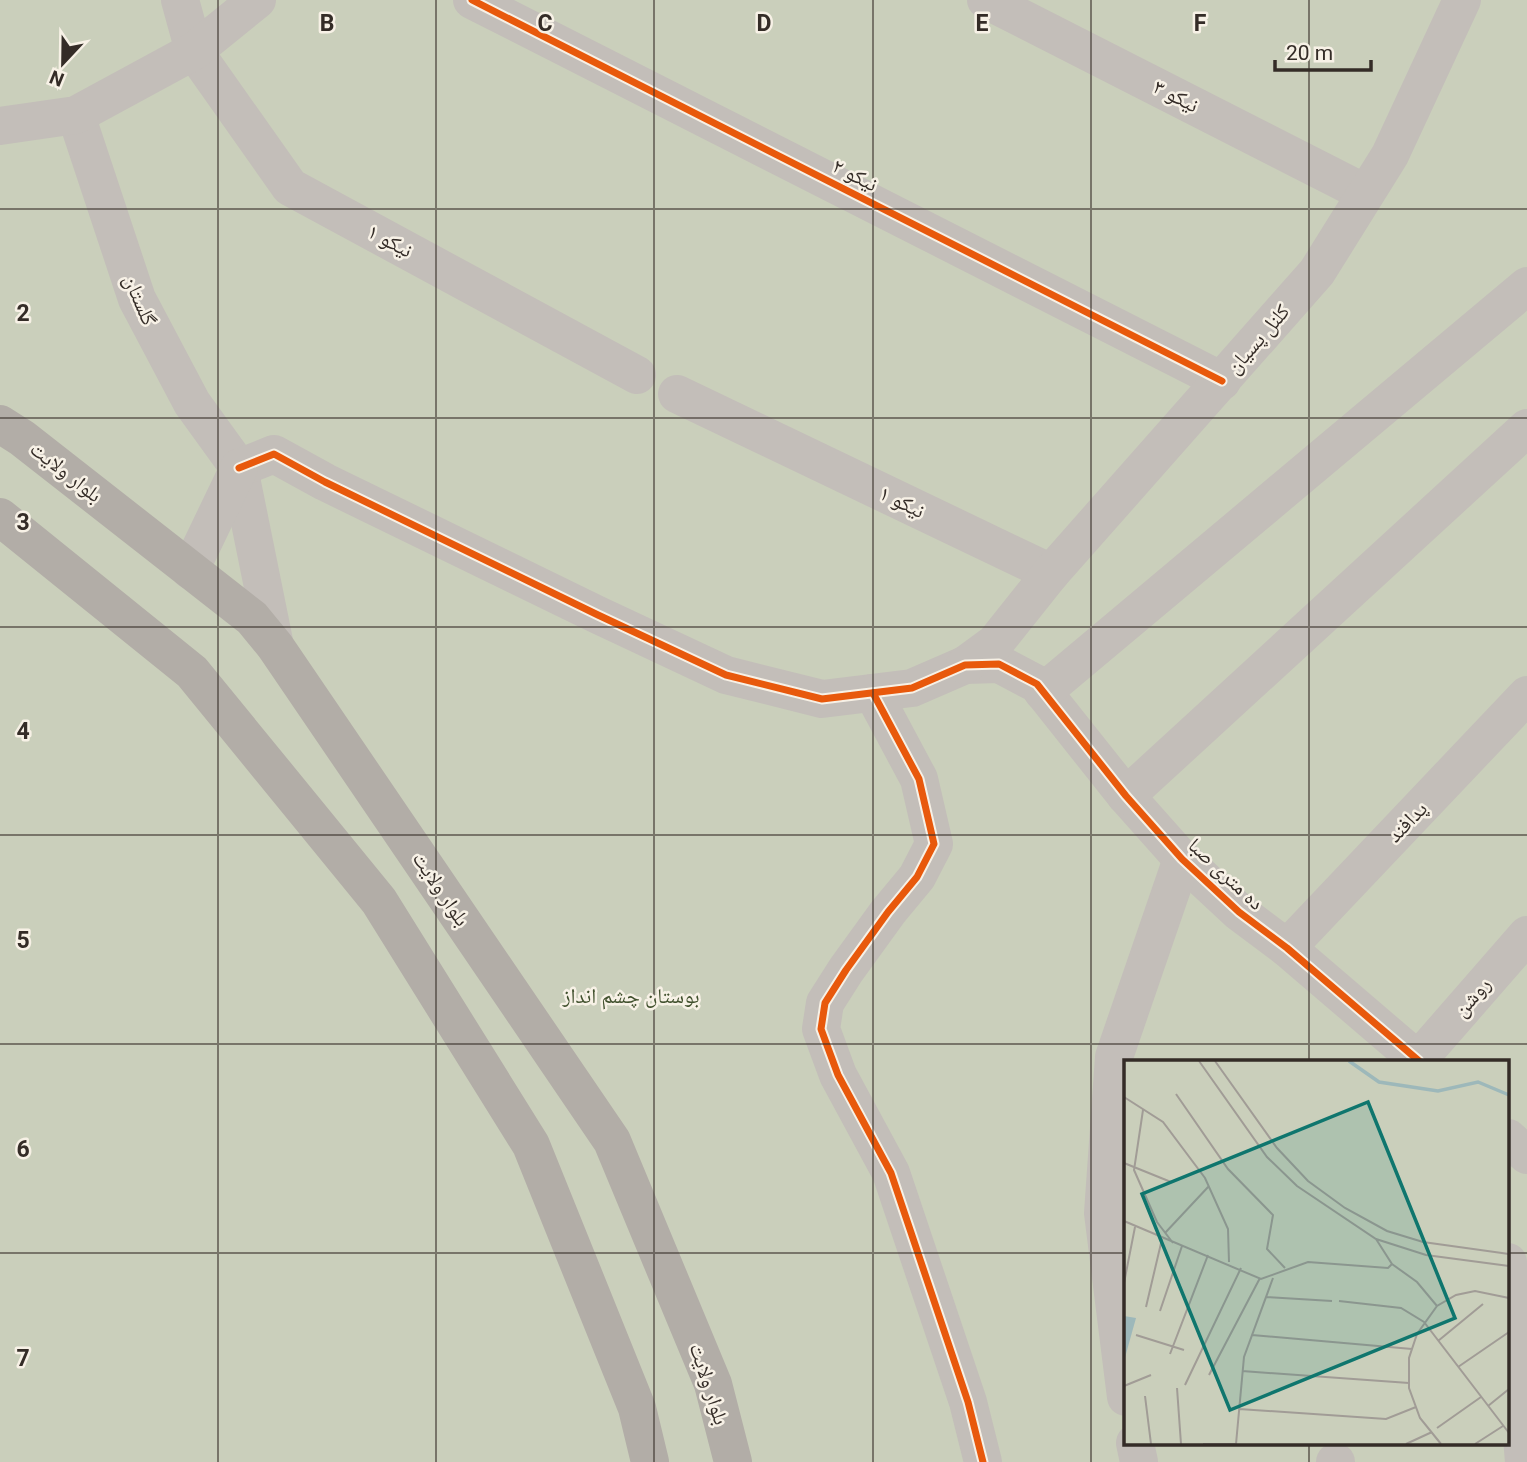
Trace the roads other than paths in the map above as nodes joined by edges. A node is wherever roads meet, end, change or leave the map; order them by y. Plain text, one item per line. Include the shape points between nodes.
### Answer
1 (180, 0) edge
2 (257, 0) edge
3 (472, 0) edge
4 (986, 0) edge
5 (1462, 0) edge
6 (194, 51) junction
7 (76, 115) junction
8 (0, 126) edge
9 (1366, 193) junction
10 (1527, 286) edge
11 (638, 374) dead end
12 (1222, 381) junction
13 (677, 394) dead end
14 (0, 424) edge
15 (1527, 428) edge
16 (239, 468) junction
17 (0, 517) edge
18 (190, 570) junction
19 (1051, 573) junction
20 (275, 646) junction
21 (965, 665) junction
22 (1040, 688) junction
23 (873, 693) junction
24 (1527, 695) edge
25 (1126, 796) junction
26 (1182, 859) junction
27 (1527, 934) edge
28 (1287, 948) junction
29 (1417, 1060) edge
30 (1419, 1060) edge
31 (1510, 1287) edge
32 (1123, 1349) edge
33 (1135, 1444) edge
34 (650, 1462) edge
35 (733, 1462) edge
36 (983, 1462) edge
37 (1139, 1462) edge
38 (1524, 1462) edge

1 - 6 street, نیکو ۱
2 - 6 street
3 - 12 street, نیکو ۲
4 - 9 street, نیکو ۳
5 - 9 street, کلنل پسیان via 1390,155
6 - 7 street
6 - 11 street, نیکو ۱ via 290,187
7 - 8 street
7 - 16 street, گلستان via 136,299 192,403
9 - 12 street, کلنل پسیان via 1317,272
10 - 22 street
12 - 19 street, کلنل پسیان
13 - 19 street, نیکو ۱
14 - 18 main road, بلوار ولایت
15 - 25 street
16 - 18 street
16 - 20 street, گلستان
16 - 23 street via 274,454 726,675 822,699
17 - 34 main road via 192,672 379,901 531,1145 636,1408
18 - 20 main road, بلوار ولایت via 252,618
19 - 21 street, کلنل پسیان via 995,643
20 - 35 main road, بلوار ولایت via 612,1141 713,1384
21 - 22 street via 999,664
21 - 23 street via 912,688
22 - 25 street, ده متری صبا
23 - 36 street via 919,779 934,844 917,877 825,1003 821,1029 838,1075 891,1173 968,1402
24 - 28 street, پدافند
25 - 26 street, ده متری صبا
26 - 28 street, ده متری صبا via 1238,912
26 - 32 street via 1114,1057 1103,1213
27 - 30 street, روشن
28 - 29 street, ده متری صبا
31 - 38 street
33 - 37 street

